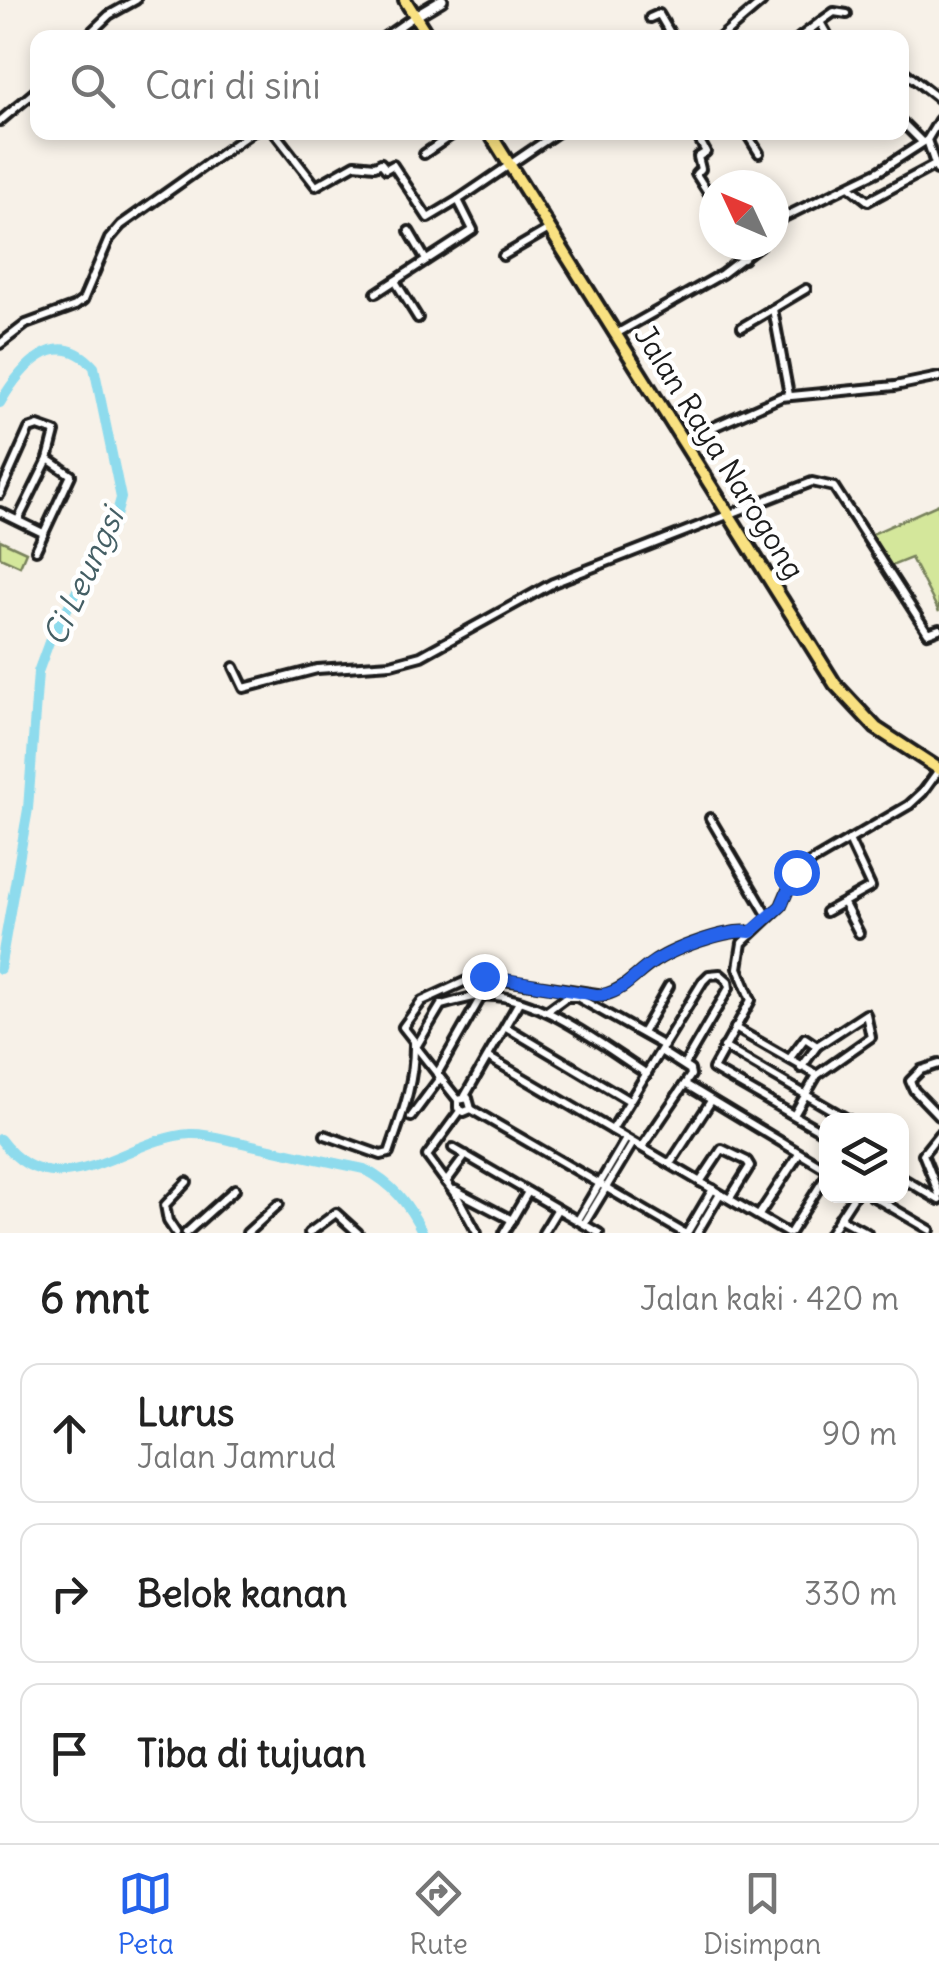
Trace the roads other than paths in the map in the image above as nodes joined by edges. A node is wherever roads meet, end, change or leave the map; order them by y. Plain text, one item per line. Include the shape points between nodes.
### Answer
1 (136, 0) edge
2 (405, 0) edge
3 (442, 0) edge
4 (762, 2) edge
5 (848, 14) dead end
6 (415, 16) junction
7 (650, 18) dead end
8 (820, 22) junction
9 (93, 30) edge
10 (395, 30) edge
11 (424, 30) edge
12 (669, 30) edge
13 (729, 30) edge
14 (810, 30) edge
15 (824, 30) edge
16 (909, 75) edge
17 (30, 96) edge
18 (939, 99) edge
19 (939, 120) edge
20 (0, 121) edge
21 (909, 128) edge
22 (241, 140) edge
23 (280, 140) edge
24 (444, 140) edge
25 (494, 140) edge
26 (547, 140) edge
27 (700, 140) edge
28 (753, 140) edge
29 (925, 141) junction
30 (424, 154) dead end
31 (759, 154) dead end
32 (511, 166) junction
33 (937, 167) edge
34 (701, 170) edge
35 (849, 186) junction
36 (458, 200) junction
37 (789, 215) edge
38 (550, 228) junction
39 (409, 231) dead end
40 (502, 256) dead end
41 (426, 260) junction
42 (742, 260) edge
43 (395, 280) junction
44 (806, 289) dead end
45 (376, 293) dead end
46 (773, 309) junction
47 (418, 318) dead end
48 (742, 327) dead end
49 (616, 334) junction
50 (0, 344) edge
51 (939, 377) edge
52 (789, 395) junction
53 (682, 441) junction
54 (48, 459) junction
55 (0, 494) edge
56 (0, 512) edge
57 (728, 512) junction
58 (18, 520) junction
59 (43, 533) junction
60 (36, 550) dead end
61 (939, 630) edge
62 (234, 667) dead end
63 (939, 769) edge
64 (710, 818) dead end
65 (849, 840) junction
66 (844, 904) junction
67 (826, 912) dead end
68 (768, 916) junction
69 (751, 932) junction
70 (859, 932) dead end
71 (669, 986) dead end
72 (482, 996) junction
73 (520, 1002) junction
74 (548, 1011) junction
75 (506, 1027) junction
76 (735, 1028) junction
77 (642, 1034) junction
78 (818, 1046) junction
79 (724, 1047) junction
80 (663, 1049) junction
81 (488, 1057) junction
82 (790, 1058) dead end
83 (939, 1064) edge
84 (684, 1066) junction
85 (802, 1068) junction
86 (647, 1074) junction
87 (817, 1075) junction
88 (438, 1076) junction
89 (685, 1084) junction
90 (806, 1094) junction
91 (461, 1098) junction
92 (628, 1100) junction
93 (711, 1100) junction
94 (470, 1109) junction
95 (460, 1111) junction
96 (837, 1113) edge
97 (794, 1115) junction
98 (939, 1116) edge
99 (412, 1118) dead end
100 (612, 1130) junction
101 (819, 1130) edge
102 (939, 1134) edge
103 (325, 1135) dead end
104 (630, 1141) junction
105 (453, 1148) dead end
106 (642, 1148) junction
107 (799, 1154) junction
108 (466, 1156) junction
109 (670, 1164) junction
110 (819, 1167) edge
111 (187, 1182) dead end
112 (700, 1182) junction
113 (909, 1182) edge
114 (819, 1184) edge
115 (448, 1185) junction
116 (603, 1186) junction
117 (235, 1189) dead end
118 (716, 1191) junction
119 (528, 1192) junction
120 (939, 1197) edge
121 (730, 1198) junction
122 (850, 1203) edge
123 (882, 1203) edge
124 (279, 1204) dead end
125 (557, 1210) junction
126 (759, 1216) junction
127 (840, 1218) junction
128 (512, 1220) junction
129 (581, 1222) junction
130 (544, 1230) edge
131 (923, 1230) edge
132 (176, 1233) edge
133 (186, 1233) edge
134 (247, 1233) edge
135 (309, 1233) edge
136 (358, 1233) edge
137 (477, 1233) edge
138 (504, 1233) edge
139 (555, 1233) edge
140 (599, 1233) edge
141 (685, 1233) edge
142 (696, 1233) edge
143 (789, 1233) edge
144 (830, 1233) edge
145 (866, 1233) edge

1 - 9 street
2 - 6 main road
3 - 6 street
4 - 13 street
5 - 8 street via 834,12
6 - 10 street
6 - 11 main road
7 - 12 street via 663,16
8 - 14 street
8 - 15 street
16 - 18 street
17 - 20 street
19 - 29 street
21 - 29 street
22 - 50 street via 121,225 79,304 26,324
23 - 36 street via 315,186 355,164 393,164 428,218
24 - 30 street
25 - 32 main road, Jalan Raya Narogong
26 - 32 street
27 - 34 street via 706,151 698,157
28 - 31 street
29 - 33 street
29 - 35 street
32 - 36 street
32 - 38 main road, Jalan Raya Narogong
33 - 35 street via 868,201
35 - 37 street
36 - 41 street via 473,229
38 - 40 street
38 - 49 main road, Jalan Raya Narogong
39 - 41 street
41 - 43 street
42 - 49 street
43 - 45 street
43 - 47 street
44 - 46 street
46 - 48 street
46 - 52 street
49 - 53 main road, Jalan Raya Narogong
51 - 52 street
52 - 53 street
53 - 57 main road, Jalan Raya Narogong
54 - 55 street via 54,432 34,426
54 - 58 street
54 - 59 street via 72,475
56 - 58 street
57 - 61 street via 812,482 834,487 928,633
57 - 62 street via 553,583 421,656 244,688
57 - 63 main road, Jalan Raya Narogong via 846,698 887,736
58 - 59 street
59 - 60 street
63 - 65 street via 909,805
64 - 68 street
65 - 66 street via 871,886
65 - 68 street via 796,872 781,906
66 - 67 street
66 - 70 street
68 - 69 street
69 - 76 street via 737,962 750,1000
69 - 103 street via 734,930 659,958 604,995 484,976 422,1001 404,1024 414,1041 413,1073 388,1155
71 - 77 street
72 - 73 street
72 - 88 street
72 - 88 street via 441,1005 417,1044
73 - 74 street
73 - 75 street
74 - 77 street via 566,997 577,998
74 - 86 street
75 - 81 street
75 - 92 street
76 - 79 street
76 - 85 street
77 - 80 street
78 - 82 street via 805,1038
78 - 85 street
78 - 87 street via 866,1014 870,1037
79 - 90 street
79 - 97 street via 714,1070
80 - 84 street
80 - 84 street via 702,981 720,974 730,988
80 - 86 street
81 - 91 street
81 - 100 street
83 - 98 street via 910,1081
84 - 89 street via 692,1072
85 - 87 street
86 - 92 street
87 - 90 street
88 - 91 street
88 - 99 street
89 - 93 street
89 - 106 street
90 - 96 street
90 - 97 street
91 - 94 street via 471,1100
91 - 95 street
92 - 100 street
93 - 107 street
93 - 109 street
94 - 95 street
94 - 116 street
95 - 115 street via 427,1154
97 - 101 street
100 - 104 street
102 - 120 street via 923,1154
104 - 106 street
104 - 116 street
105 - 108 street
106 - 109 street
107 - 110 street
107 - 126 street
108 - 115 street
108 - 119 street
109 - 112 street
111 - 132 street via 165,1206
112 - 118 street
112 - 121 street via 722,1149 748,1161
113 - 120 street
114 - 143 street
115 - 128 street
115 - 137 street
116 - 129 street
116 - 141 street
117 - 133 street
118 - 121 street
118 - 141 street
118 - 142 street
119 - 125 street
119 - 128 street
121 - 126 street
122 - 127 street
123 - 131 street
124 - 134 street
125 - 129 street
125 - 130 street
126 - 143 street
127 - 144 street
127 - 145 street
128 - 138 street
129 - 140 street
130 - 139 street
135 - 136 street via 336,1213

